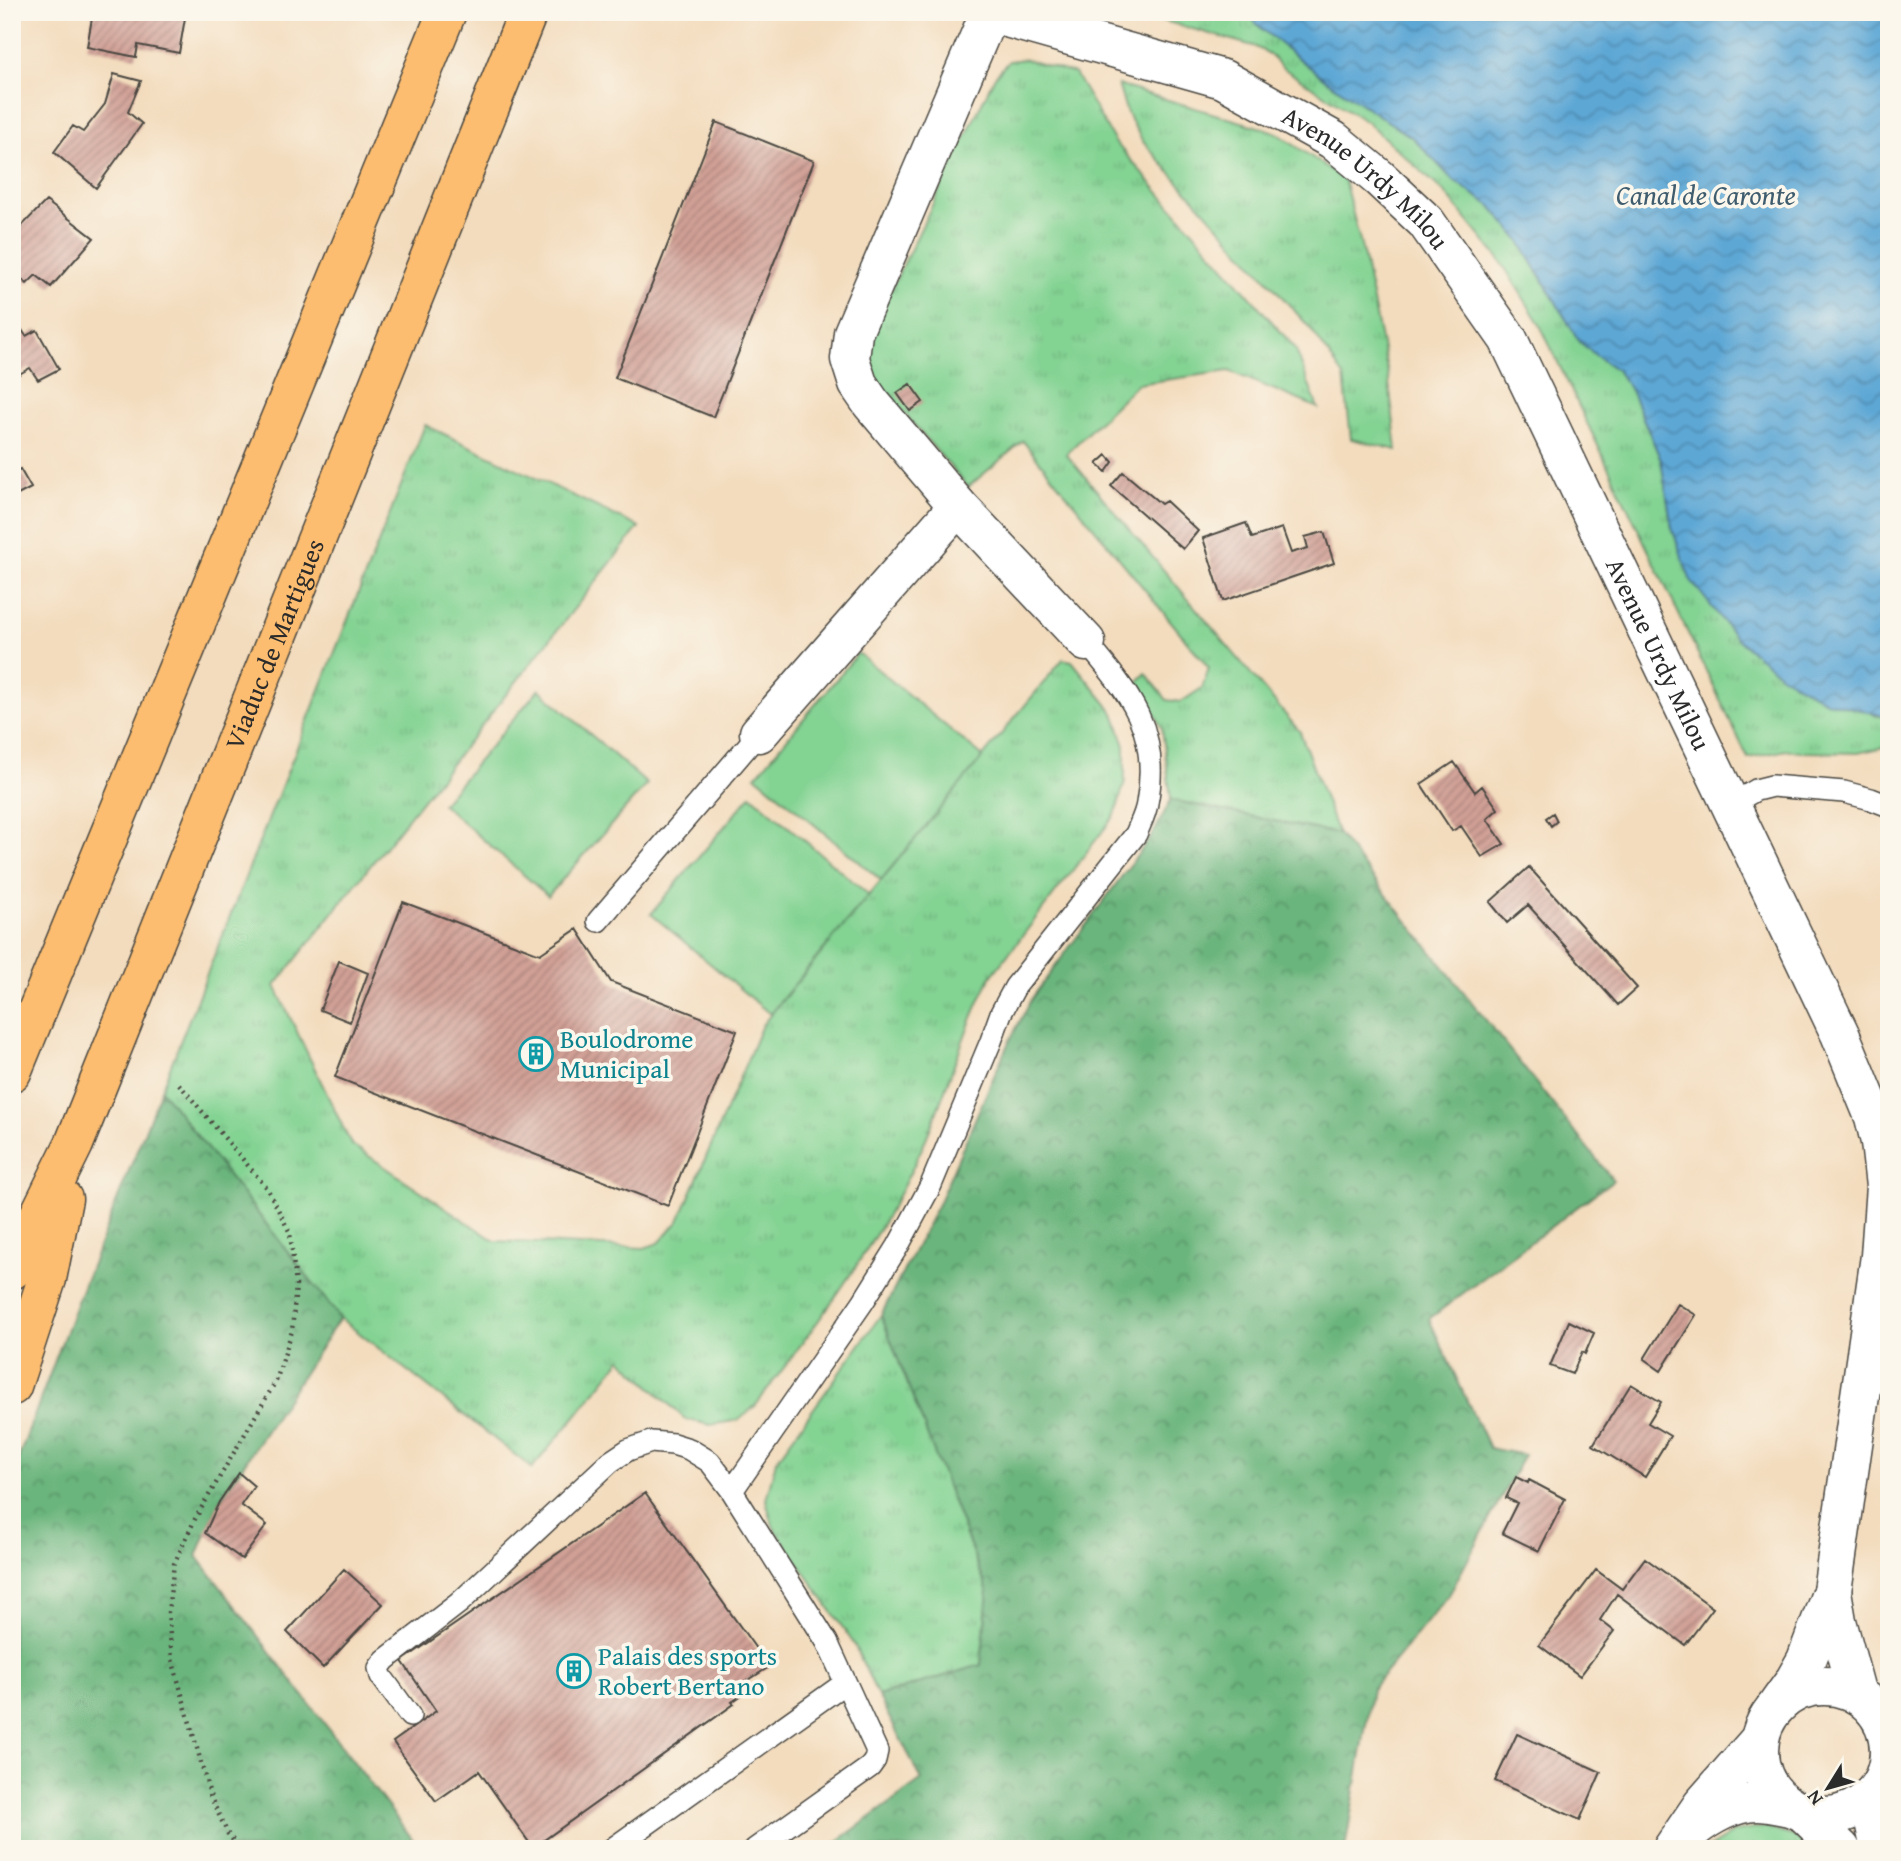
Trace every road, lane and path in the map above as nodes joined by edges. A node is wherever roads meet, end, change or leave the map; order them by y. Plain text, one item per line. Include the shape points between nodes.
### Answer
1 (447, 12) edge
2 (528, 12) edge
3 (987, 13) edge
4 (958, 506) junction
5 (1086, 642) joint
6 (759, 733) joint
7 (1732, 804) junction
8 (1889, 806) edge
9 (598, 921) dead end
10 (12, 1072) edge
11 (179, 1084) dead end
12 (30, 1275) edge
13 (12, 1385) edge
14 (732, 1491) junction
15 (1832, 1591) junction
16 (845, 1683) junction
17 (1857, 1695) junction
18 (1778, 1704) junction
19 (410, 1716) dead end
20 (1760, 1739) junction
21 (1888, 1750) edge
22 (1873, 1794) junction
23 (1798, 1810) junction
24 (1677, 1843) edge
25 (240, 1849) edge
26 (612, 1849) edge
27 (755, 1849) edge
28 (1841, 1849) edge
29 (1880, 1849) edge

1 - 10 highway
2 - 12 highway, Viaduc de Martigues via 74,1144
3 - 4 street via 853,333 850,359 858,384 871,403
3 - 7 street, Avenue Urdy Milou via 1223,79 1332,140 1426,222 1508,339
4 - 5 street
4 - 6 street
5 - 14 lane via 1119,680 1147,735 1147,805 1136,834 1015,987 1000,1013 931,1185 898,1246
6 - 9 lane
7 - 8 lane via 1772,786 1844,792
7 - 15 street, Avenue Urdy Milou via 1840,1034 1880,1142 1885,1186 1880,1256
11 - 25 path via 267,1188 290,1233 296,1285 292,1331 276,1381 189,1530 174,1564 168,1612 172,1659 211,1798
12 - 13 highway, Viaduc de Martigues
14 - 16 lane via 827,1642
14 - 19 lane via 710,1462 673,1444 651,1442 610,1462 470,1593 385,1660 379,1668 381,1676
15 - 17 street, Avenue Urdy Milou
15 - 18 street, Avenue Urdy Milou via 1806,1660
16 - 26 lane
16 - 27 lane via 877,1751 875,1760
17 - 18 street via 1822,1686 1796,1692
17 - 21 street via 1879,1715
18 - 20 street
20 - 23 street via 1762,1770 1773,1792
20 - 24 street via 1702,1805
21 - 22 street via 1887,1769
22 - 23 street via 1843,1814
22 - 29 street
23 - 24 street via 1755,1802 1734,1807 1712,1816
23 - 28 street

